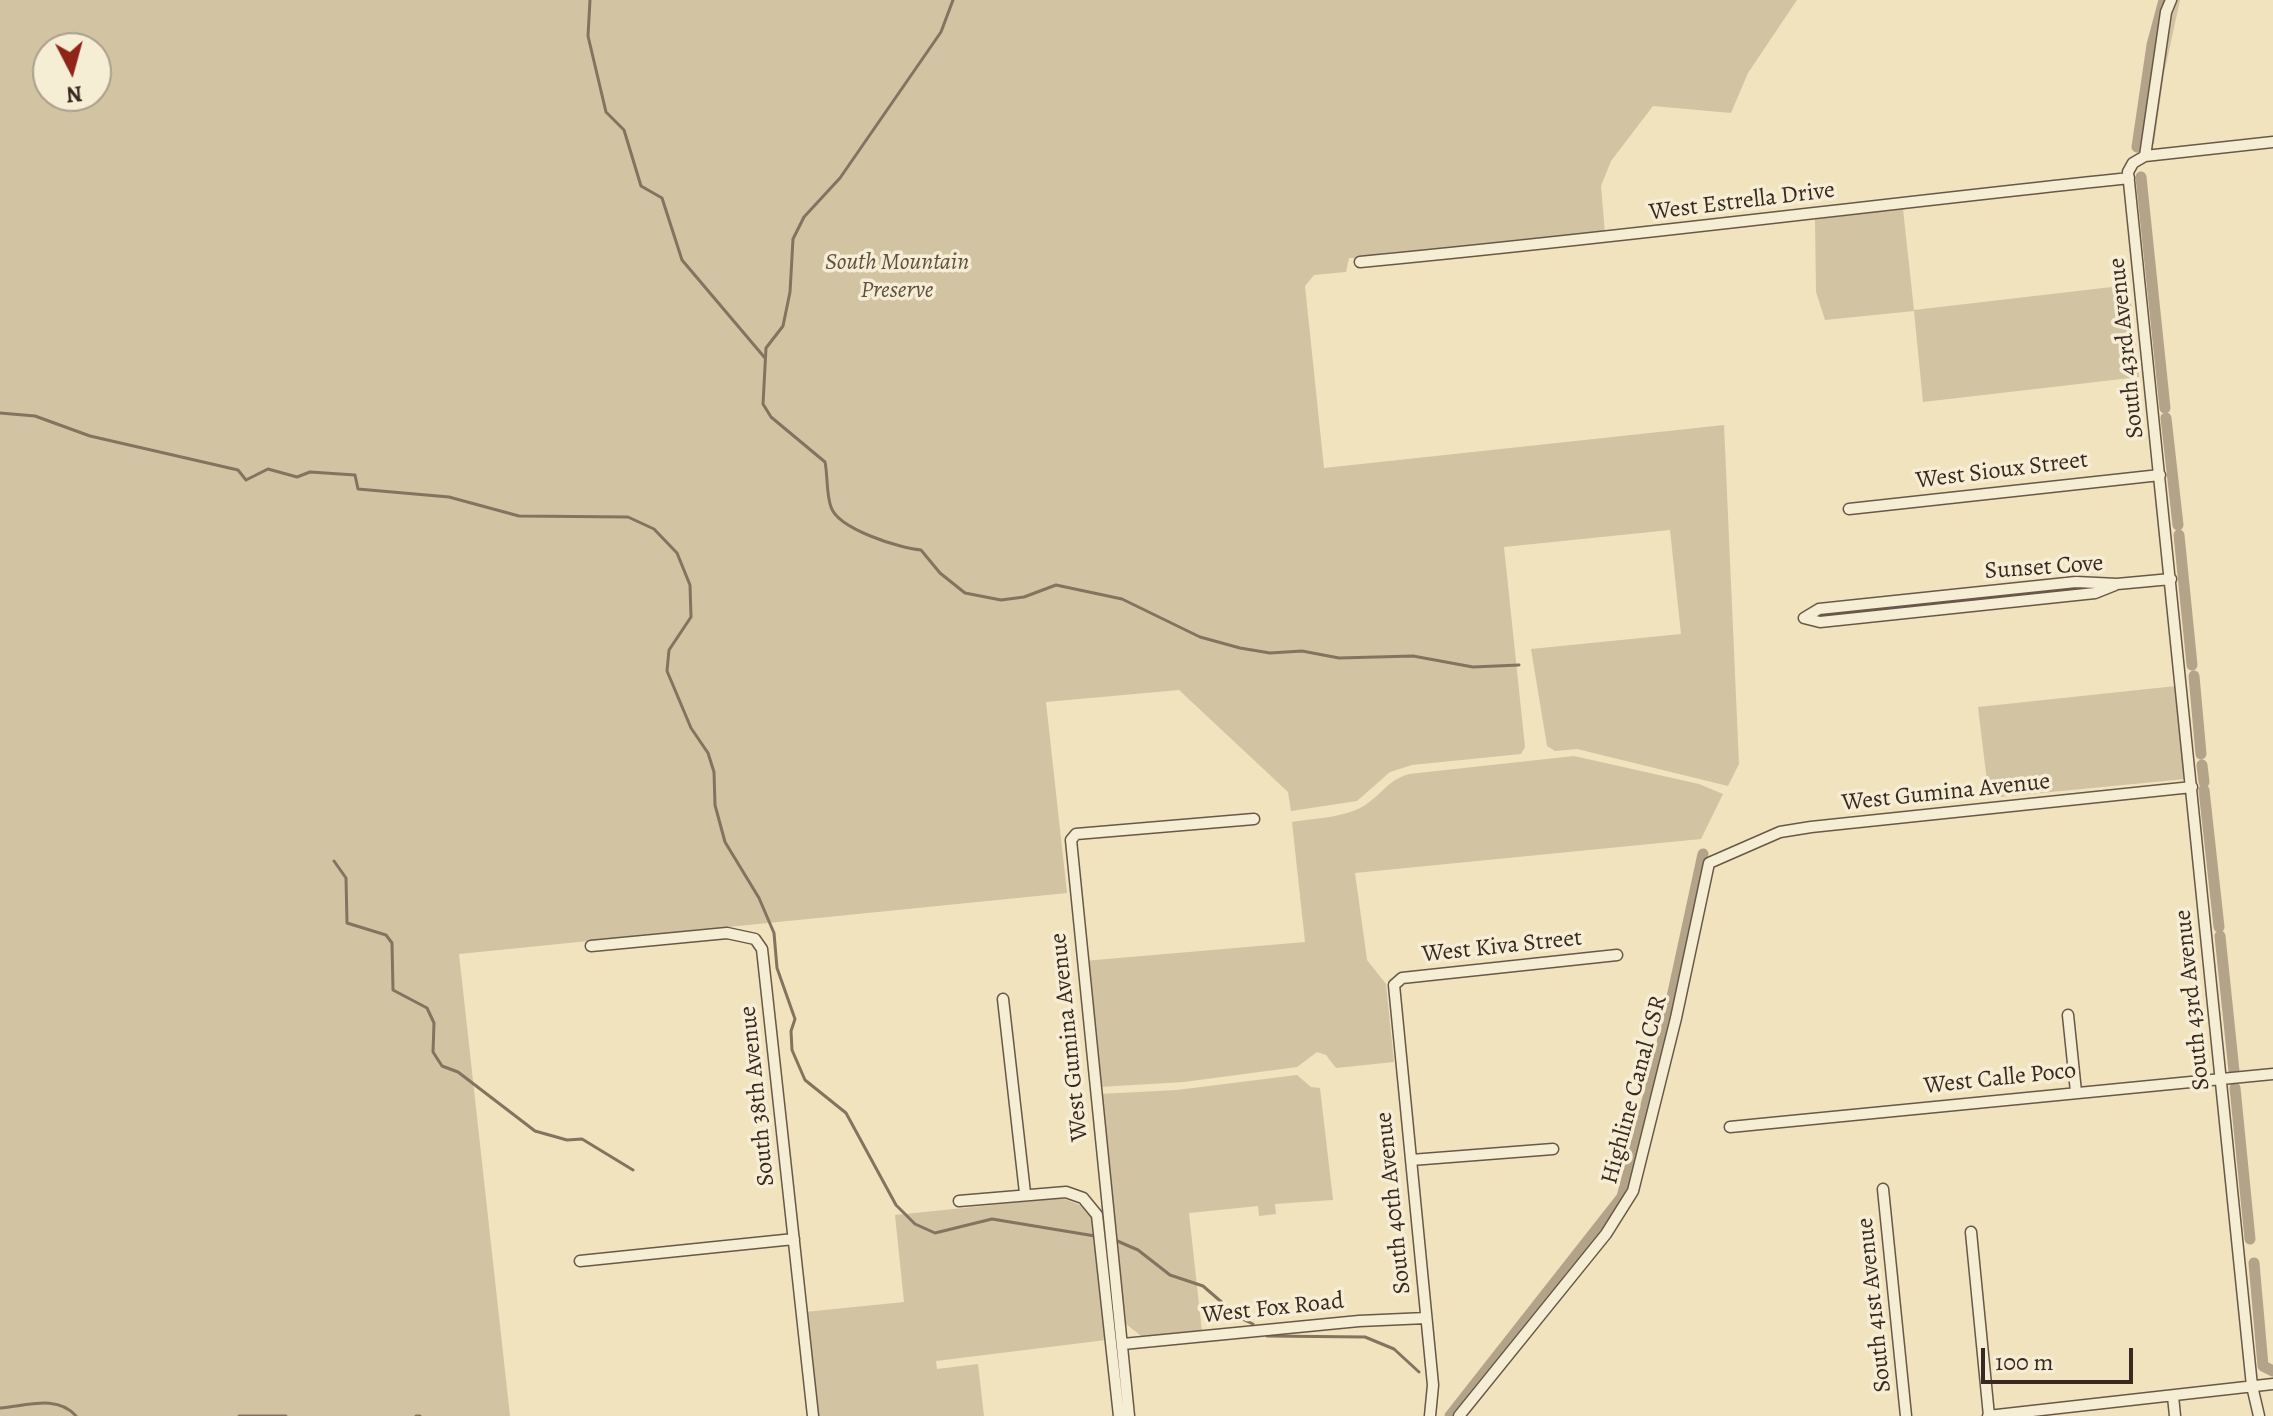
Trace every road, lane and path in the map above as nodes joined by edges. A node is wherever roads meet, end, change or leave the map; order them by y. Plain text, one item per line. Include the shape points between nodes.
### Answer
1 (2171, 0) edge
2 (2273, 142) edge
3 (2145, 156) junction
4 (2129, 178) junction
5 (1360, 262) dead end
6 (2160, 475) junction
7 (1849, 509) dead end
8 (2171, 579) junction
9 (2117, 584) junction
10 (2192, 787) junction
11 (1254, 819) dead end
12 (1709, 863) joint
13 (591, 946) dead end
14 (1617, 955) dead end
15 (1394, 985) joint
16 (1003, 999) dead end
17 (2068, 1015) dead end
18 (2273, 1074) edge
19 (2221, 1080) junction
20 (2076, 1092) junction
21 (1730, 1127) dead end
22 (1553, 1149) dead end
23 (1411, 1160) junction
24 (1883, 1189) dead end
25 (1025, 1193) junction
26 (959, 1201) dead end
27 (1971, 1232) dead end
28 (794, 1239) junction
29 (580, 1261) dead end
30 (1426, 1318) junction
31 (1123, 1344) junction
32 (2273, 1384) edge
33 (2252, 1386) junction
34 (2173, 1396) junction
35 (2085, 1411) edge
36 (813, 1416) edge
37 (1119, 1416) edge
38 (1129, 1416) edge
39 (1430, 1416) edge
40 (1459, 1416) edge
41 (1906, 1416) edge
42 (1988, 1416) edge
43 (2175, 1416) edge
44 (2259, 1416) edge

1 - 3 street
2 - 3 street
3 - 4 street, South 43rd Avenue via 2133,163
4 - 5 street, West Estrella Drive via 1721,222 1626,238
4 - 6 street, South 43rd Avenue
6 - 7 street, West Sioux Street
6 - 8 street, South 43rd Avenue
8 - 9 street
8 - 10 street, South 43rd Avenue
9 - 9 street, Sunset Cove via 2076,582 1819,609 1804,618 1820,622 2095,593
10 - 12 street, West Gumina Avenue via 1811,827 1780,832
10 - 19 street, South 43rd Avenue
11 - 31 street, West Gumina Avenue via 1076,834 1071,840
12 - 40 street, Highline Canal CSR via 1633,1191 1606,1234
13 - 28 street, South 38th Avenue via 727,933 755,939 762,949
14 - 15 street, West Kiva Street via 1402,978
15 - 23 street, South 40th Avenue
16 - 25 street
17 - 20 street
18 - 19 street, West Calle Poco
19 - 20 street, West Calle Poco
19 - 33 street, South 43rd Avenue
20 - 21 street, West Calle Poco
22 - 23 street
23 - 30 street, South 40th Avenue
24 - 41 street, South 41st Avenue
25 - 26 street
25 - 37 street via 1066,1192 1083,1198 1097,1215
27 - 42 street
28 - 29 street
28 - 36 street, South 38th Avenue
30 - 31 street, West Fox Road
30 - 39 street, South 40th Avenue via 1433,1385
31 - 38 street, West Gumina Avenue
32 - 33 street
33 - 34 street
33 - 44 street, South 43rd Avenue
34 - 35 street
34 - 43 street
35 - 42 street

